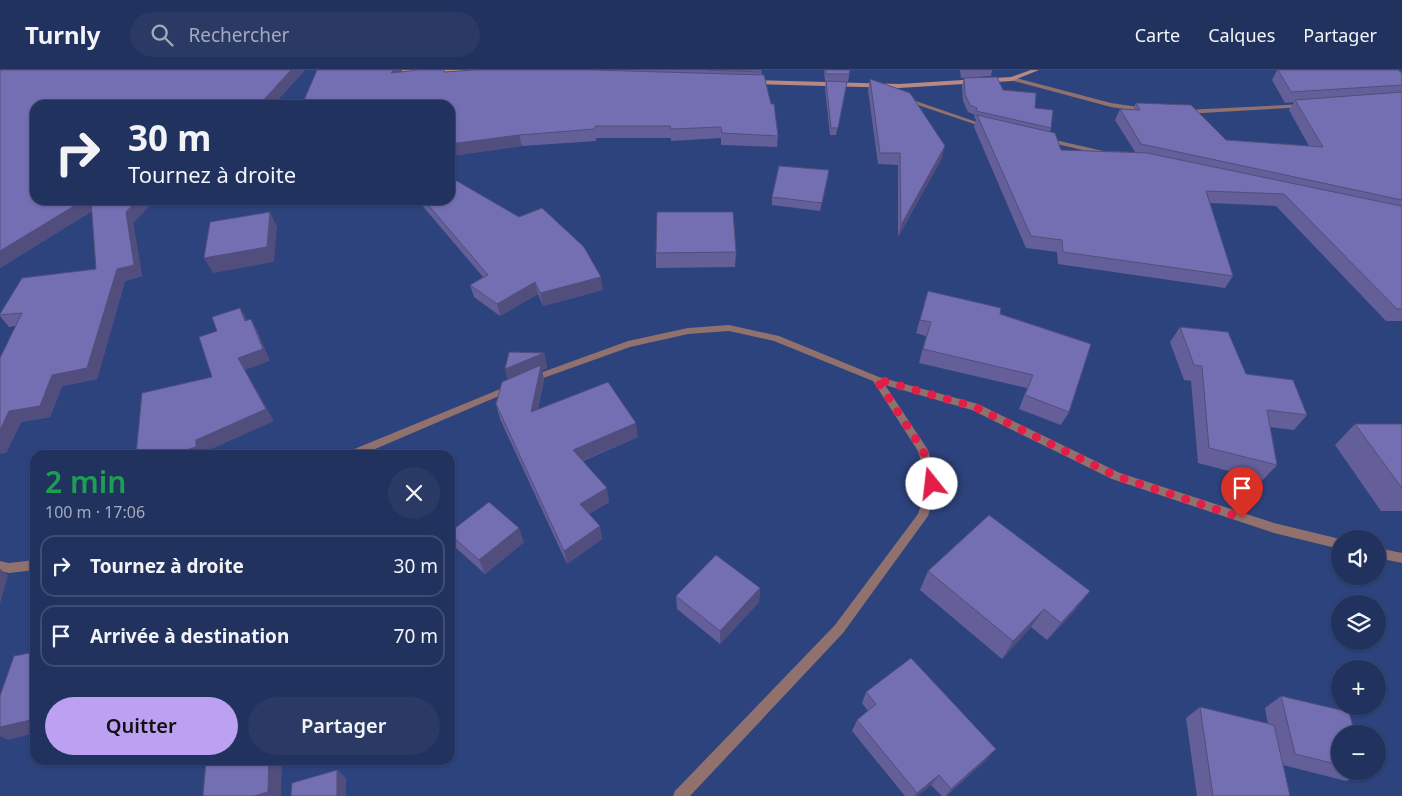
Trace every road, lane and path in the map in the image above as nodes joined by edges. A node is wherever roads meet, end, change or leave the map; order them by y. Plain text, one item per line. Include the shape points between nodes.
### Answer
1 (373, 70) edge
2 (1036, 70) edge
3 (472, 72) edge
4 (1012, 79) junction
5 (748, 82) edge
6 (866, 86) junction
7 (892, 95) edge
8 (900, 98) edge
9 (1314, 105) edge
10 (1150, 111) edge
11 (1176, 112) edge
12 (996, 129) edge
13 (1042, 139) edge
14 (1118, 156) edge
15 (876, 379) junction
16 (364, 450) edge
17 (1331, 542) edge
18 (1386, 555) edge
19 (1402, 558) edge
20 (0, 566) edge
21 (30, 566) edge
22 (680, 796) edge

1 - 3 main road
2 - 4 main road
4 - 6 main road
4 - 10 street via 1111,105
5 - 6 main road
6 - 7 street
8 - 12 street
9 - 11 street
13 - 14 street
15 - 16 street via 776,338 730,328 688,331 628,344 522,383
15 - 17 street via 975,407 1116,476 1274,528
15 - 22 street via 923,450 932,484 923,516 839,629
18 - 19 street
20 - 21 street

